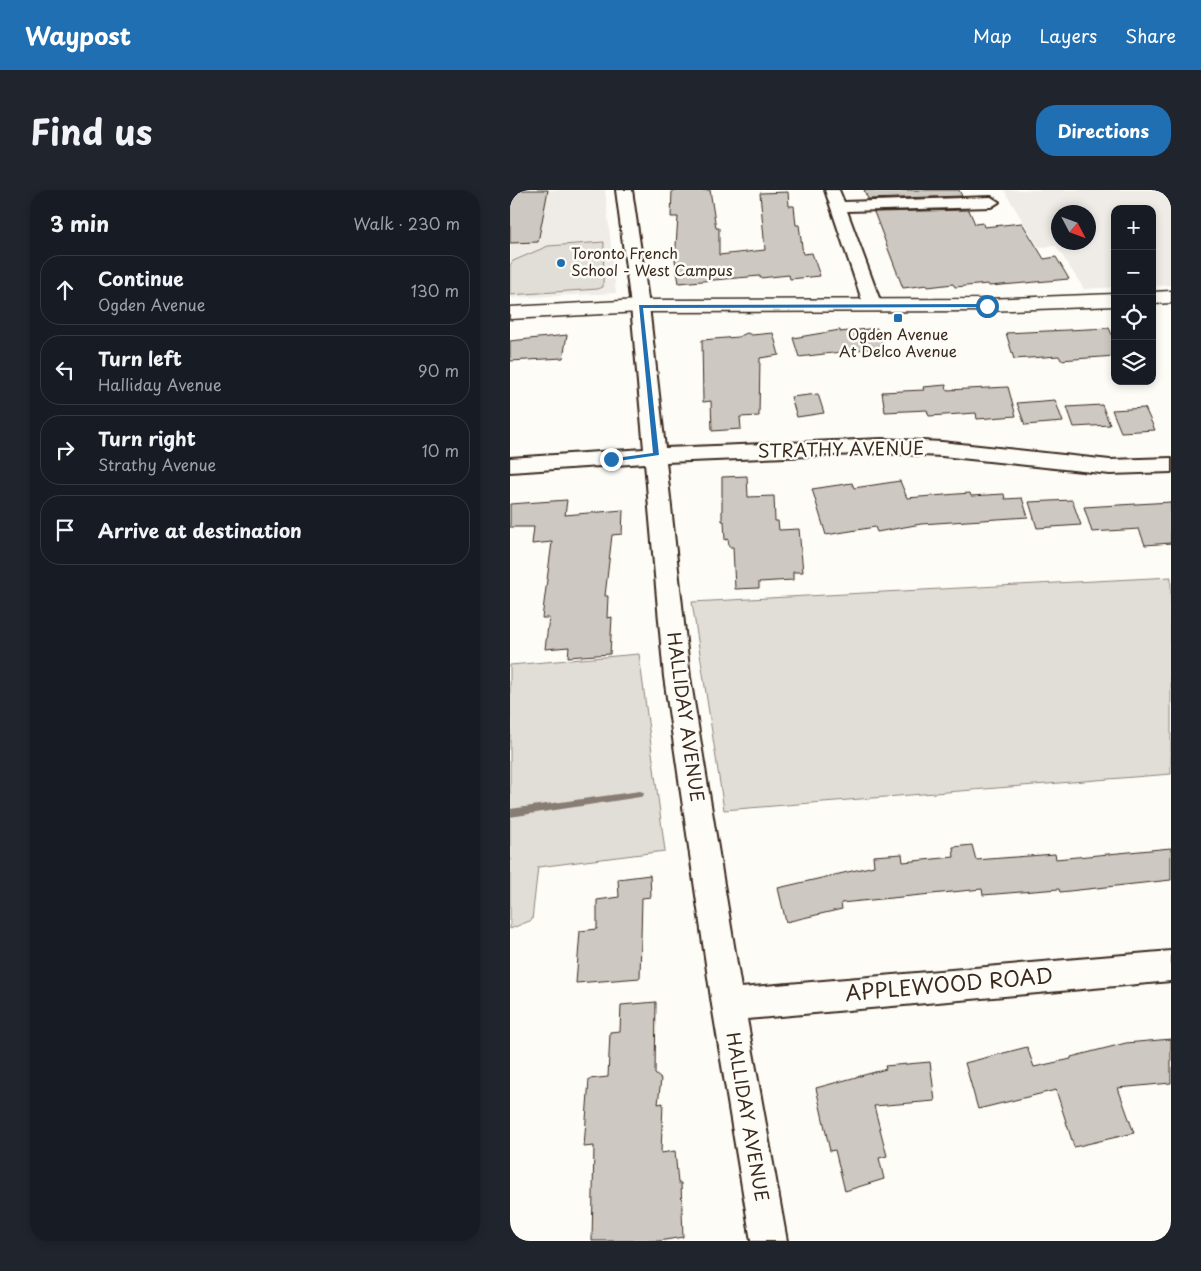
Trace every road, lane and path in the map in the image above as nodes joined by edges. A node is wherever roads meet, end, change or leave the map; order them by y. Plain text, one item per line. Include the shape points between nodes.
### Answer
1 (624, 190) edge
2 (832, 190) edge
3 (991, 202) dead end
4 (838, 207) junction
5 (1171, 297) edge
6 (1156, 298) edge
7 (1111, 300) edge
8 (640, 306) junction
9 (873, 306) junction
10 (510, 313) edge
11 (656, 455) junction
12 (510, 465) edge
13 (1171, 466) edge
14 (1171, 966) edge
15 (728, 1005) junction
16 (769, 1241) edge

1 - 8 street, HALLIDAY AVENUE
2 - 4 street
3 - 4 street
4 - 9 street
5 - 6 street
7 - 9 street via 987,306
8 - 9 street
8 - 10 street
8 - 11 street, HALLIDAY AVENUE
11 - 12 street, STRATHY AVENUE
11 - 13 street, STRATHY AVENUE via 882,446 942,449 1110,467
11 - 15 street, HALLIDAY AVENUE via 677,677
14 - 15 street, APPLEWOOD ROAD
15 - 16 street, HALLIDAY AVENUE

